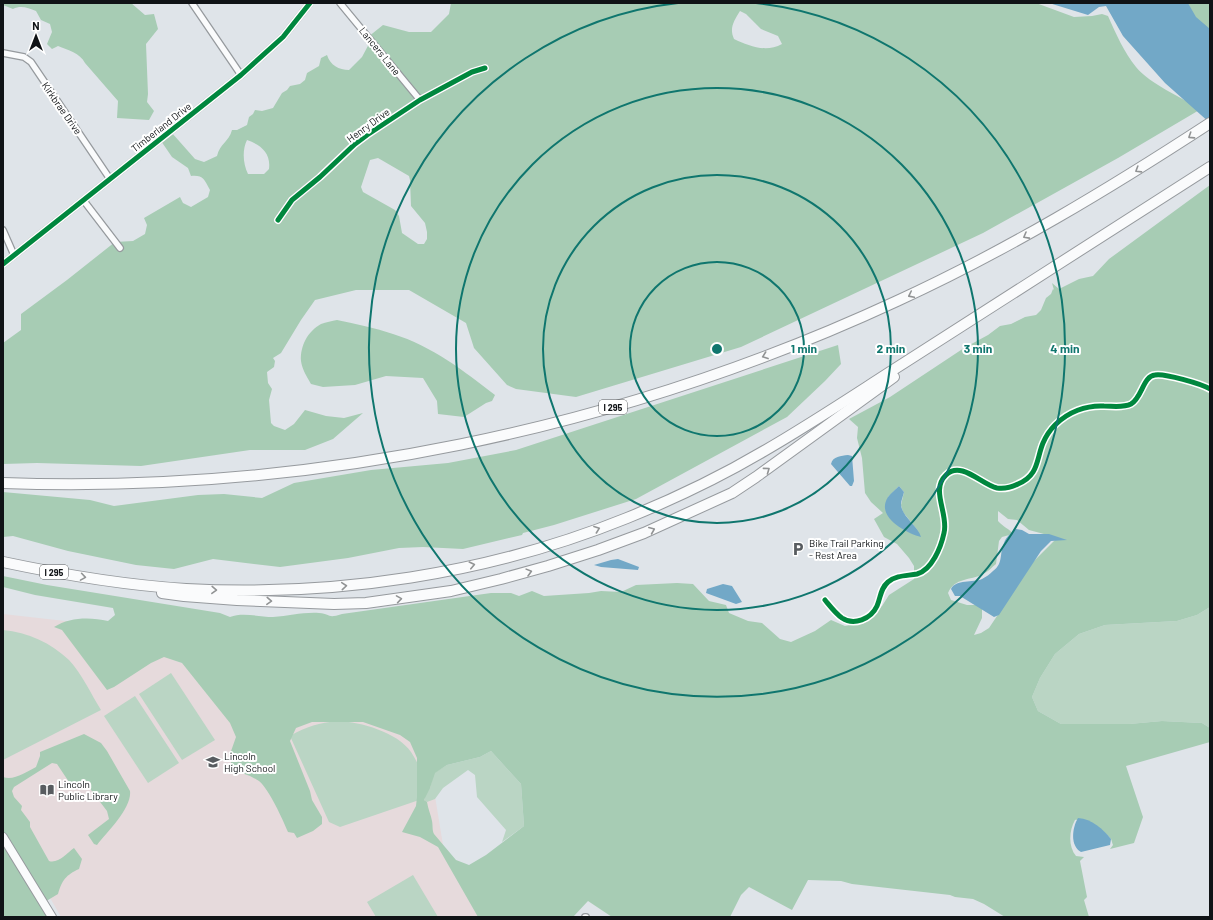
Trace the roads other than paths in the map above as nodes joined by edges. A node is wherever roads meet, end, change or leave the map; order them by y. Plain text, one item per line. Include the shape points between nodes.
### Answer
1 (192, 3) edge
2 (310, 3) edge
3 (340, 3) edge
4 (3, 53) edge
5 (486, 68) dead end
6 (241, 75) junction
7 (420, 100) junction
8 (1210, 124) edge
9 (1206, 169) edge
10 (110, 178) junction
11 (84, 201) junction
12 (278, 220) dead end
13 (3, 230) edge
14 (120, 248) dead end
15 (14, 255) junction
16 (3, 264) edge
17 (966, 323) junction
18 (3, 483) edge
19 (3, 562) edge
20 (106, 581) junction
21 (3, 837) edge
22 (52, 917) edge

1 - 6 street
2 - 6 street, Timberland Drive via 283,37
3 - 7 street, Lancers Lane
4 - 10 street, Kirkbrae Drive via 24,57 31,62
5 - 7 street, Henry Drive via 472,72
6 - 10 street, Timberland Drive
7 - 12 street, Henry Drive via 355,144 292,200
8 -> 18 highway, I 295 via 1038,229 898,301 778,352 610,408 445,447 297,471 140,482
9 - 17 highway, I 295
10 - 11 street, Timberland Drive
11 - 14 street
11 - 15 street, Timberland Drive
13 - 15 street
15 - 16 street
20 -> 17 highway, I 295 via 211,590 316,588 422,575 550,545 624,519 721,475 789,436
20 -> 17 highway via 184,596 356,604 451,590 548,566 644,533 739,488
19 -> 20 highway, I 295
21 - 22 main road

